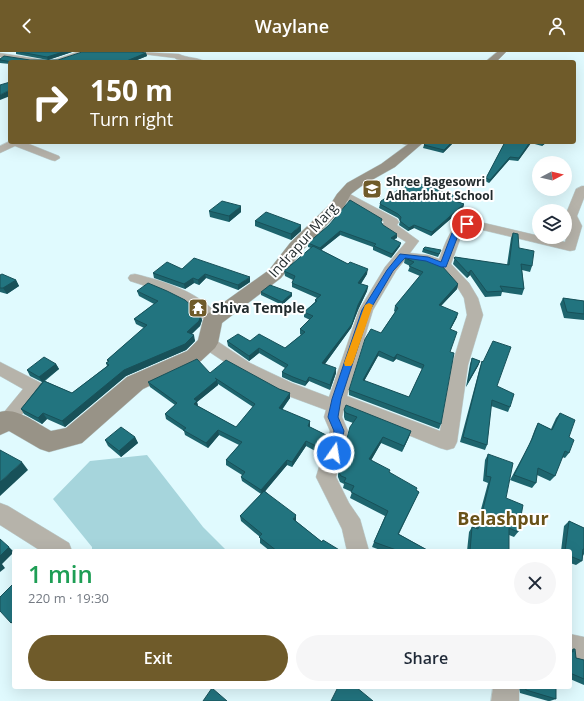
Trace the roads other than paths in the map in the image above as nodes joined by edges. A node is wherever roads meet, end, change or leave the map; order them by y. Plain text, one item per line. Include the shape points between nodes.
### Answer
1 (84, 52) edge
2 (142, 52) edge
3 (502, 52) edge
4 (0, 55) edge
5 (31, 60) edge
6 (58, 60) edge
7 (190, 60) edge
8 (492, 60) edge
9 (11, 144) edge
10 (20, 144) edge
11 (412, 144) edge
12 (0, 150) edge
13 (56, 158) dead end
14 (584, 190) edge
15 (344, 195) junction
16 (403, 255) junction
17 (443, 266) junction
18 (135, 278) dead end
19 (213, 320) junction
20 (208, 343) junction
21 (0, 368) edge
22 (336, 402) junction
23 (4, 422) edge
24 (0, 513) edge
25 (58, 549) edge
26 (358, 549) edge
27 (572, 647) edge
28 (584, 650) edge
29 (506, 689) edge
30 (505, 701) edge

1 - 6 street
2 - 7 street via 179,56 178,58
3 - 8 street
4 - 5 street
9 - 12 street
10 - 13 street
11 - 15 street, Indrapur Marg via 385,168 359,180
14 - 17 street via 582,189 571,216 576,226 570,247 467,224 456,233
15 - 16 street via 393,222 388,225 413,242
15 - 19 street, Indrapur Marg via 339,204 296,247 275,274
16 - 17 street via 428,259
16 - 22 street via 390,270 366,310
17 - 22 street via 462,283 472,298 475,315 460,365 447,442
18 - 19 street via 183,295 206,311
19 - 20 street
20 - 22 street via 244,367 286,388
20 - 23 street via 194,356 135,383 73,436 49,442
21 - 23 street via 35,388
22 - 26 street via 333,417 339,431 326,477 352,526
24 - 25 street
27 - 28 street
29 - 30 street

